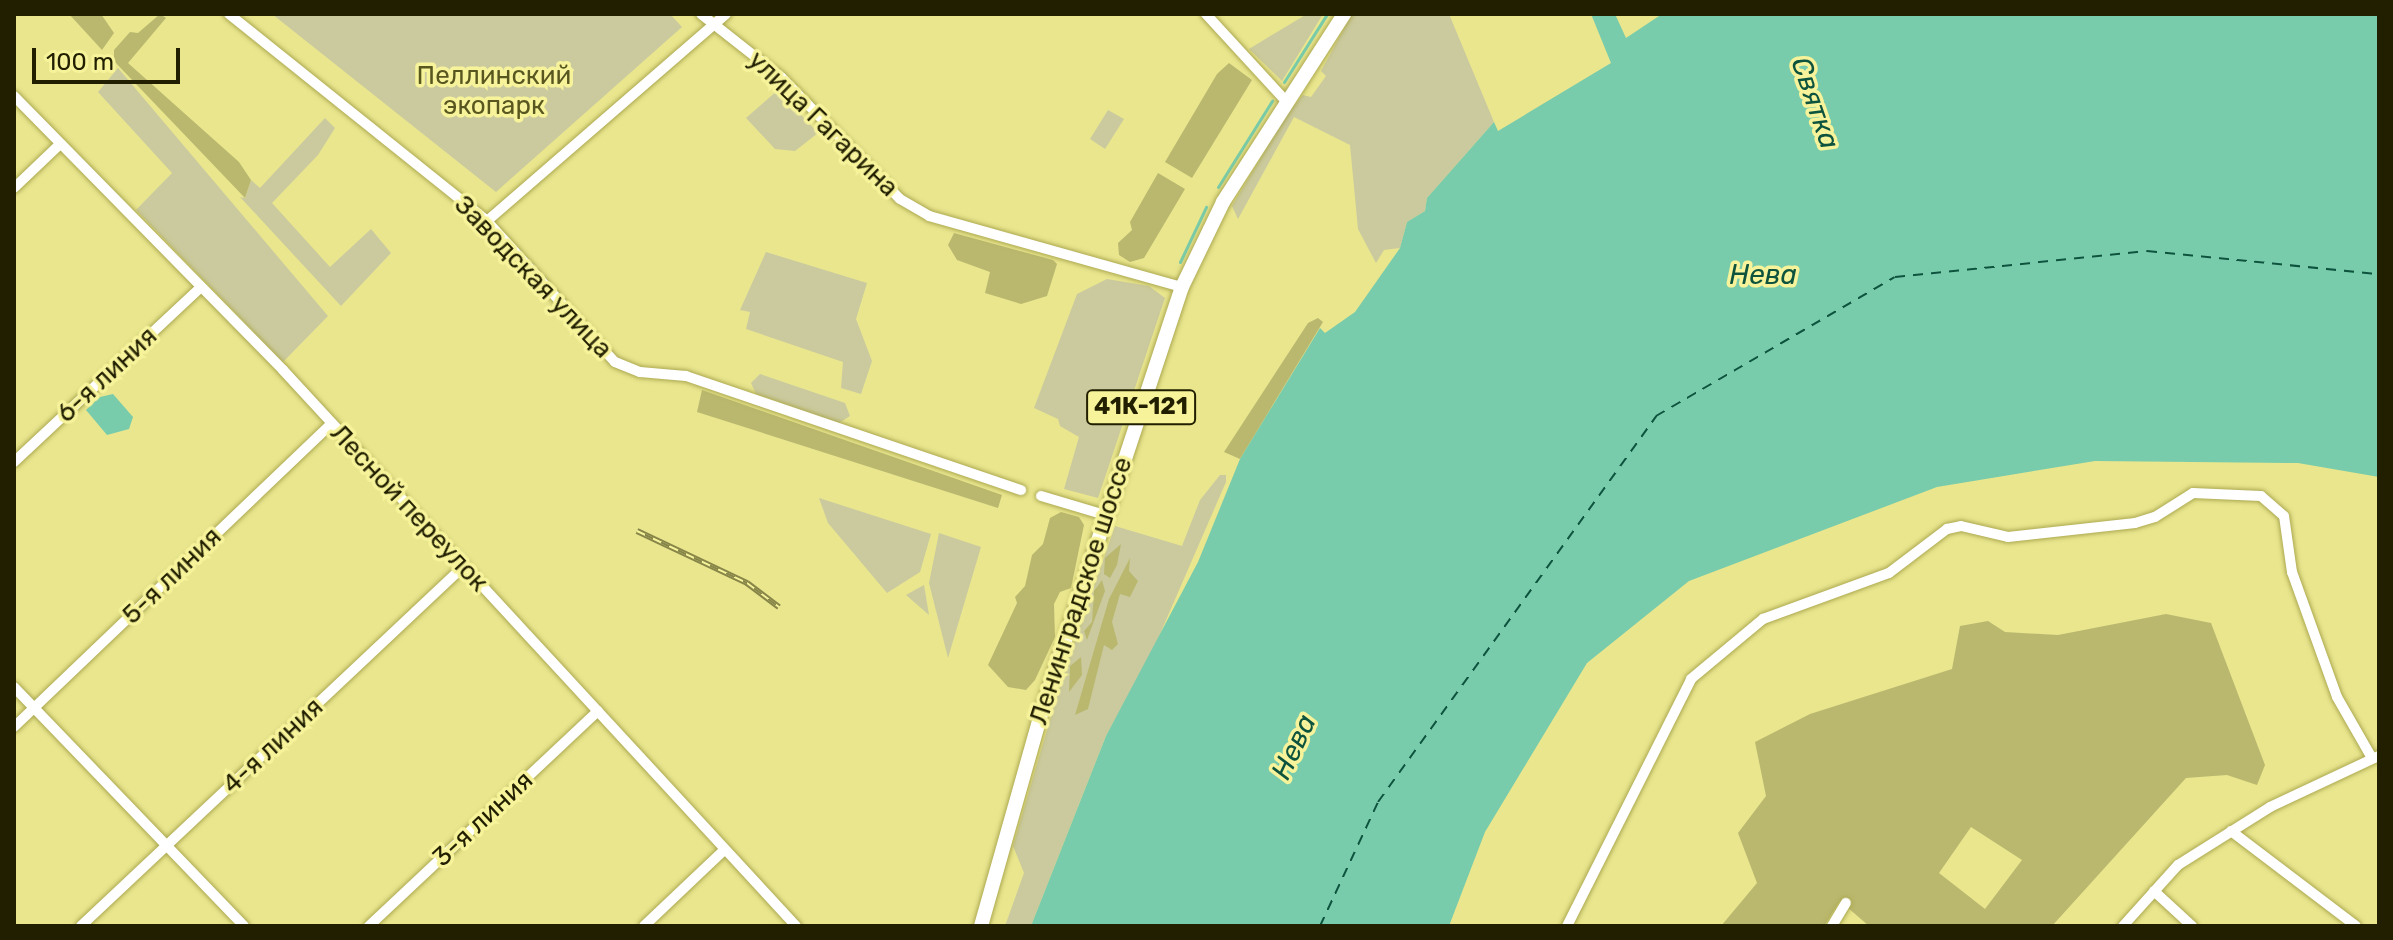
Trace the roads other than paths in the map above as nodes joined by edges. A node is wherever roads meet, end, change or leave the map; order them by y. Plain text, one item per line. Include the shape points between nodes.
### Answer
1 (229, 14) edge
2 (701, 14) edge
3 (726, 14) edge
4 (1206, 14) edge
5 (1344, 14) edge
6 (711, 23) junction
7 (14, 96) edge
8 (1287, 102) junction
9 (60, 144) junction
10 (14, 188) edge
11 (487, 221) junction
12 (201, 287) junction
13 (1182, 287) junction
14 (330, 425) junction
15 (14, 462) edge
16 (1021, 490) dead end
17 (1041, 496) dead end
18 (1105, 515) junction
19 (464, 566) junction
20 (14, 687) edge
21 (34, 708) junction
22 (598, 711) junction
23 (14, 727) edge
24 (2376, 757) edge
25 (2231, 831) junction
26 (166, 845) junction
27 (724, 850) junction
28 (2154, 891) junction
29 (1846, 903) dead end
30 (81, 926) edge
31 (244, 926) edge
32 (369, 926) edge
33 (644, 926) edge
34 (796, 926) edge
35 (981, 926) edge
36 (1567, 926) edge
37 (1832, 926) edge
38 (2123, 926) edge
39 (2192, 926) edge
40 (2356, 926) edge

1 - 11 street, Заводская улица
2 - 6 street, улица Гагарина
3 - 6 street
4 - 8 street
5 - 8 main road, Ленинградское шоссе / 41К-121
6 - 11 street
6 - 13 street, улица Гагарина via 781,77 900,199 929,216
7 - 9 street, Лесной переулок
8 - 13 main road, Ленинградское шоссе / 41К-121 via 1214,219
9 - 10 street
9 - 12 street, Лесной переулок
11 - 16 street, Заводская улица via 607,356 628,369 686,376
12 - 14 street, Лесной переулок
12 - 15 street, 6-я линия
13 - 18 main road, Ленинградское шоссе / 41К-121
14 - 19 street, Лесной переулок
14 - 21 street, 5-я линия
17 - 18 street
18 - 35 main road, Ленинградское шоссе / 41К-121
19 - 22 street, Лесной переулок
19 - 26 street, 4-я линия
20 - 21 street
21 - 23 street, 5-я линия
21 - 26 street
22 - 27 street, Лесной переулок
22 - 32 street, 3-я линия
24 - 25 street
24 - 36 street via 2337,697 2292,572 2284,516 2261,496 2193,493 2135,523 2008,537 1961,526 1947,529 1889,573 1763,619 1691,679
25 - 28 street via 2178,865
25 - 40 street
26 - 30 street, 4-я линия
26 - 31 street
27 - 33 street
27 - 34 street, Лесной переулок
28 - 38 street
28 - 39 street
29 - 37 street

